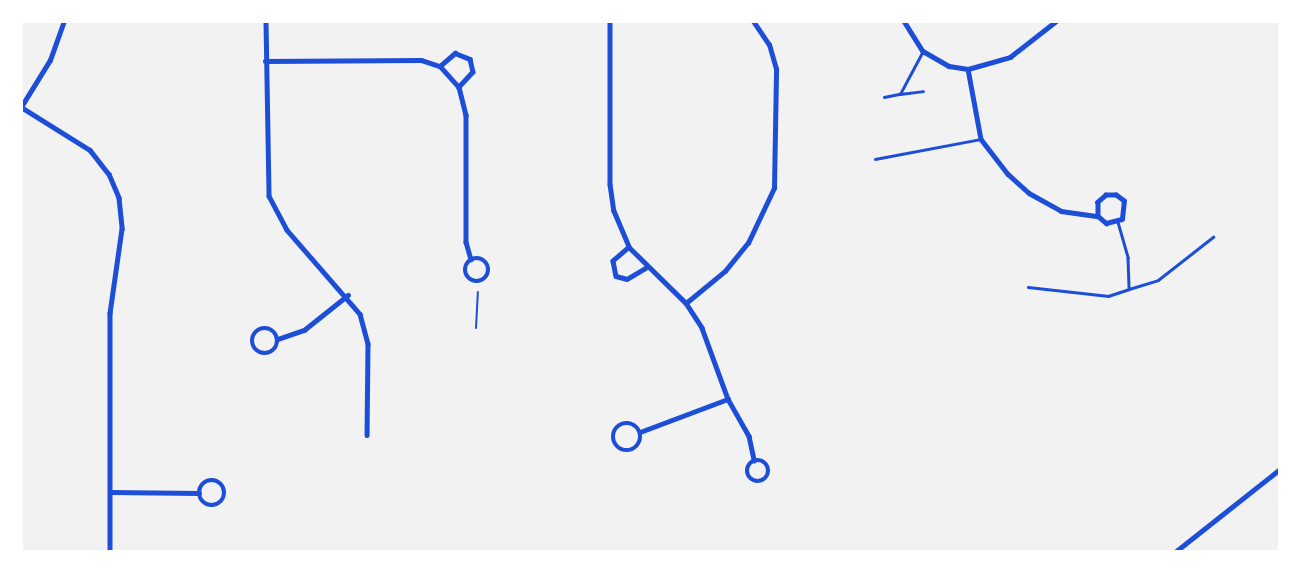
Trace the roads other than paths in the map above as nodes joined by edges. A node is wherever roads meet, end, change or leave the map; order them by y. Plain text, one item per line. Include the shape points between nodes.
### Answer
1 (65, 21) edge
2 (266, 21) edge
3 (610, 21) edge
4 (753, 21) edge
5 (904, 21) edge
6 (1056, 21) edge
7 (923, 51) junction
8 (265, 61) junction
9 (440, 66) junction
10 (968, 69) junction
11 (459, 87) junction
12 (923, 91) dead end
13 (900, 94) junction
14 (884, 97) dead end
15 (21, 107) edge
16 (981, 139) junction
17 (875, 159) dead end
18 (1098, 216) junction
19 (1118, 222) junction
20 (1213, 237) dead end
21 (629, 247) junction
22 (471, 259) junction
23 (647, 267) junction
24 (1028, 286) dead end
25 (1129, 289) junction
26 (348, 295) junction
27 (686, 303) junction
28 (278, 339) junction
29 (728, 399) junction
30 (640, 432) junction
31 (367, 435) dead end
32 (754, 460) junction
33 (1280, 469) edge
34 (110, 492) junction
35 (199, 493) junction
36 (110, 552) edge
37 (1175, 552) edge

1 - 15 street via 50,60
2 - 8 street
3 - 21 street via 610,184 614,211
4 - 27 street via 769,45 776,69 774,188 748,243 725,271
5 - 7 street
6 - 10 street via 1002,61
7 - 10 street via 949,66
7 - 13 lane
8 - 9 street via 421,60
8 - 26 street via 269,196 287,230
9 - 11 street
9 - 11 street via 455,53 470,59 473,72
10 - 16 street
11 - 22 street via 466,115 466,242
12 - 13 lane
13 - 14 lane
15 - 34 street via 90,150 109,174 119,198 122,229 110,313
16 - 17 lane
16 - 18 street via 1029,193 1061,211
18 - 19 street via 1106,223
18 - 19 street via 1101,198 1116,195 1126,206
19 - 25 lane via 1128,257
20 - 25 lane via 1158,280
21 - 23 street
21 - 23 street via 614,261 616,275 627,279
22 - 22 street via 465,274 471,281 483,281 490,271 488,264 482,258
23 - 27 street
24 - 25 lane via 1108,296
26 - 28 street via 304,330
26 - 31 street via 367,335
27 - 29 street via 710,343
28 - 28 street via 272,330 261,328 253,345 262,354 271,354
29 - 30 street
29 - 32 street via 749,436
30 - 30 street via 631,424 622,424 615,430 614,442 620,450 634,450
32 - 32 street via 746,474 760,482 769,468
33 - 37 street
34 - 35 street
34 - 36 street
35 - 35 street via 210,506 219,505 226,493 220,482 212,480 202,485

